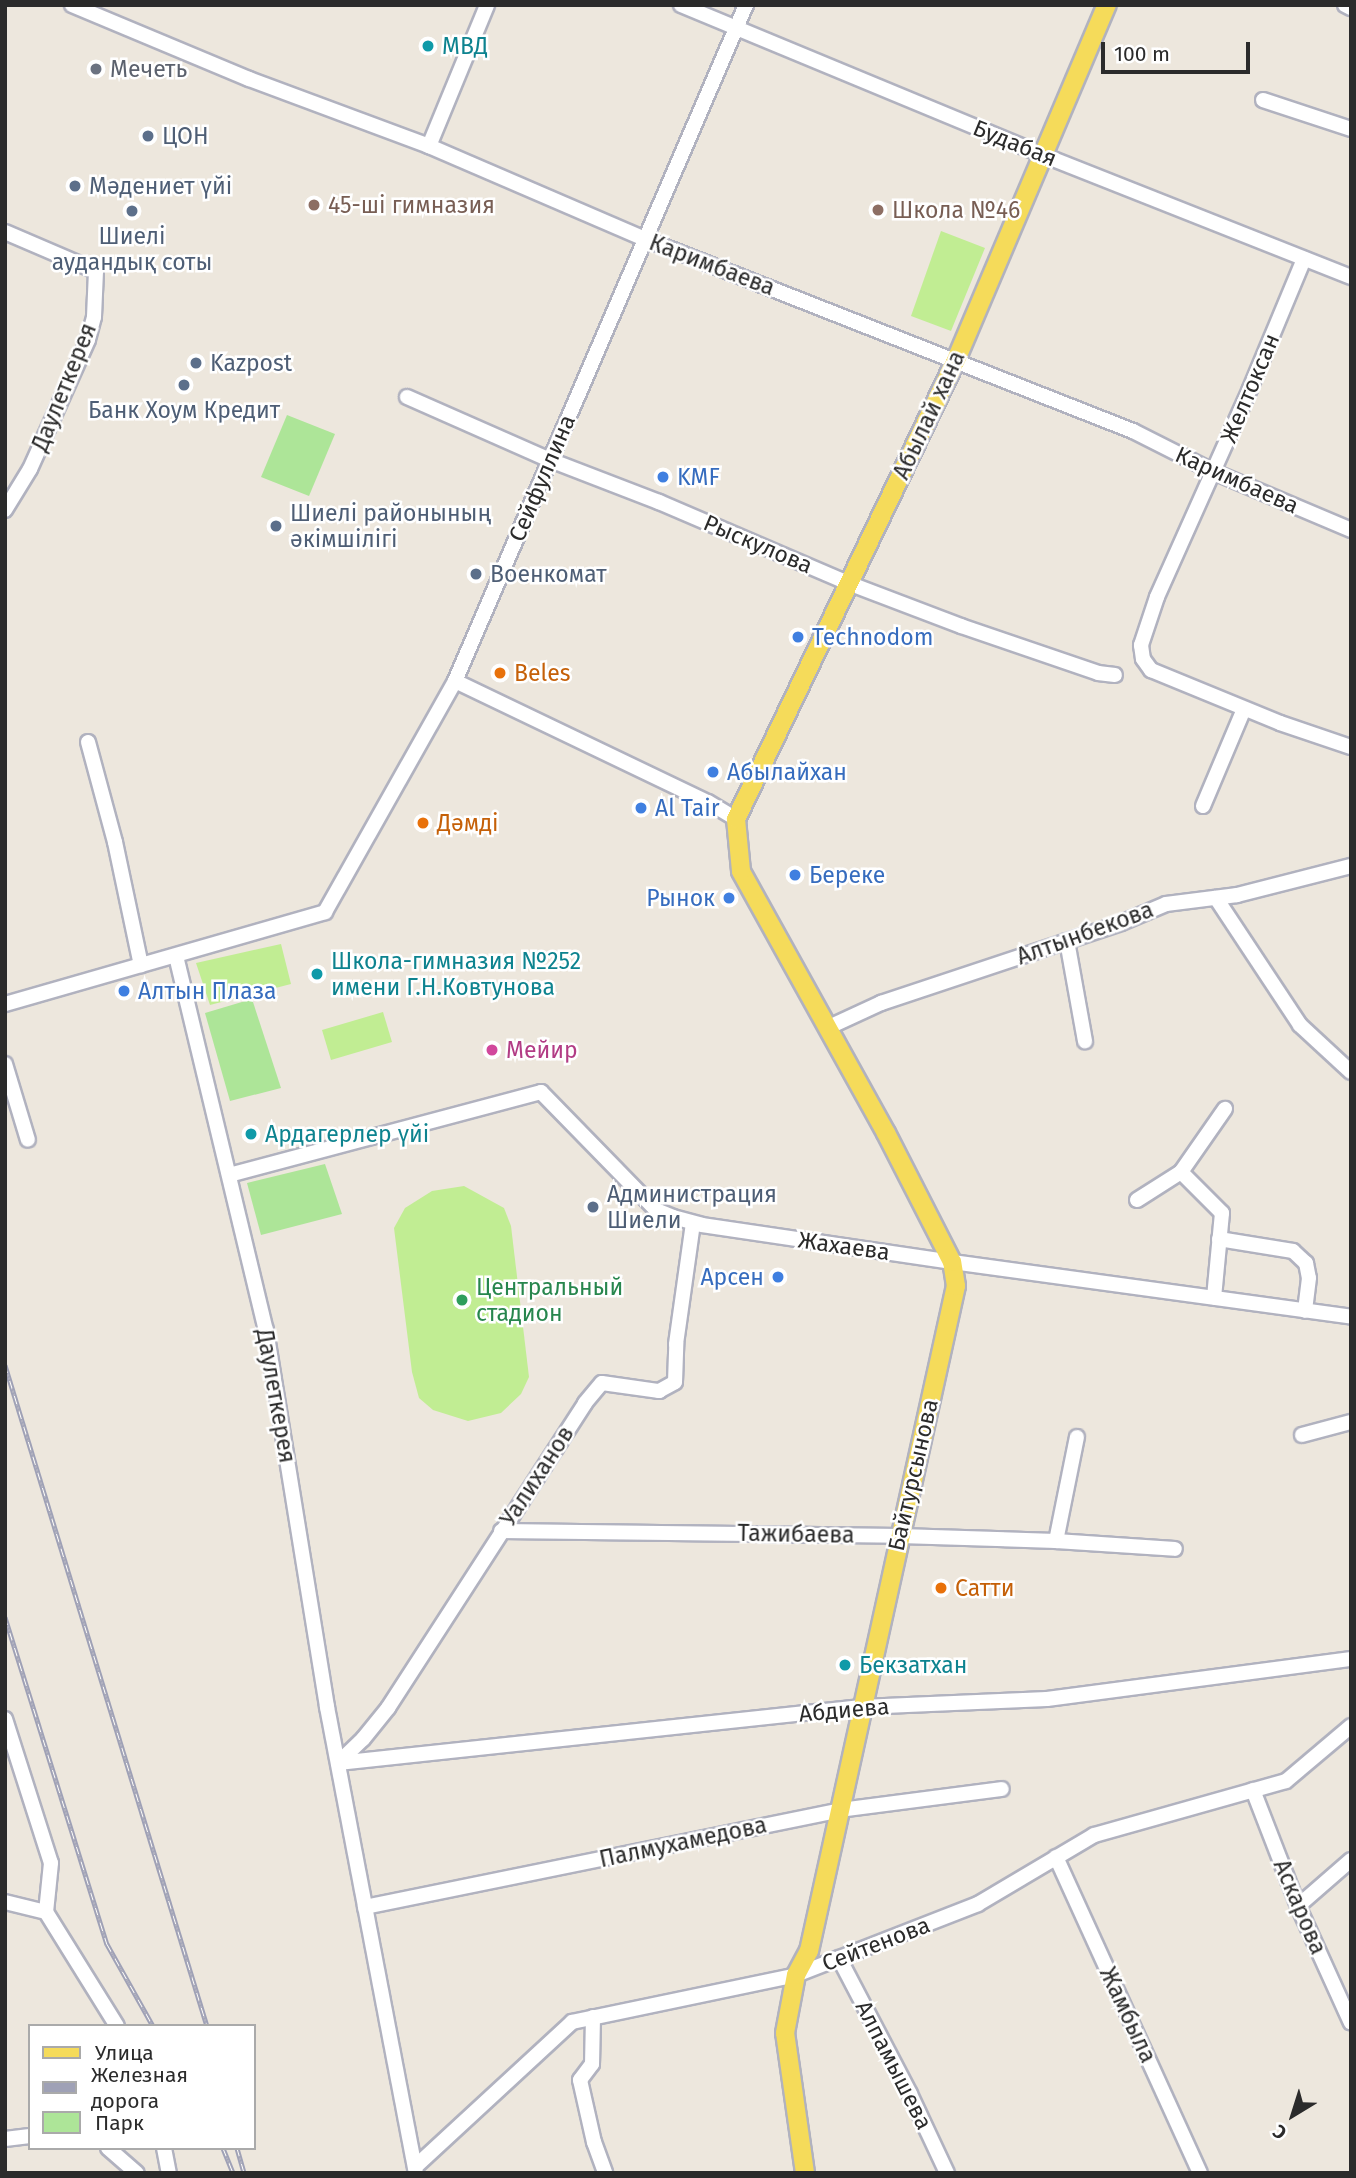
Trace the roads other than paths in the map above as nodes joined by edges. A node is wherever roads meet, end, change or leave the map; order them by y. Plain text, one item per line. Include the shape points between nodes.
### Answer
1 (72, 5) edge
2 (487, 5) edge
3 (681, 5) edge
4 (746, 5) edge
5 (1107, 5) edge
6 (1345, 5) edge
7 (1351, 8) edge
8 (736, 28) junction
9 (1263, 100) dead end
10 (1351, 129) edge
11 (429, 146) junction
12 (1043, 155) junction
13 (5, 232) edge
14 (645, 239) junction
15 (1304, 259) junction
16 (1350, 273) edge
17 (956, 360) junction
18 (407, 397) dead end
19 (550, 460) junction
20 (1214, 472) junction
21 (5, 510) edge
22 (1351, 530) edge
23 (848, 583) junction
24 (1115, 675) dead end
25 (455, 681) junction
26 (1244, 709) junction
27 (88, 742) dead end
28 (1351, 747) edge
29 (1203, 806) dead end
30 (736, 819) junction
31 (1351, 866) edge
32 (1216, 898) junction
33 (1067, 941) junction
34 (176, 956) junction
35 (141, 965) junction
36 (5, 1004) edge
37 (827, 1028) junction
38 (1084, 1041) dead end
39 (5, 1064) edge
40 (1351, 1072) edge
41 (1225, 1109) dead end
42 (28, 1140) dead end
43 (1181, 1172) junction
44 (229, 1175) junction
45 (1137, 1200) dead end
46 (693, 1223) junction
47 (1219, 1239) junction
48 (952, 1262) junction
49 (1214, 1298) junction
50 (1305, 1311) junction
51 (1351, 1317) edge
52 (1351, 1422) edge
53 (1301, 1435) dead end
54 (1077, 1437) dead end
55 (501, 1531) junction
56 (900, 1536) junction
57 (1056, 1541) junction
58 (1175, 1549) dead end
59 (1351, 1659) edge
60 (861, 1707) junction
61 (5, 1719) edge
62 (1351, 1726) edge
63 (11, 1758) edge
64 (338, 1763) junction
65 (1002, 1789) dead end
66 (1252, 1790) junction
67 (840, 1810) junction
68 (1056, 1857) junction
69 (1351, 1860) edge
70 (5, 1902) edge
71 (1298, 1906) junction
72 (365, 1907) junction
73 (46, 1912) junction
74 (839, 1958) junction
75 (796, 1975) junction
76 (593, 2017) junction
77 (1351, 2023) edge
78 (116, 2024) edge
79 (28, 2136) edge
80 (5, 2139) edge
81 (110, 2150) edge
82 (164, 2150) edge
83 (415, 2170) edge
84 (130, 2171) edge
85 (169, 2173) edge
86 (605, 2173) edge
87 (806, 2173) edge
88 (947, 2173) edge
89 (1200, 2173) edge

1 - 11 street, Каримбаева via 249,79
2 - 11 street
3 - 8 street, Будабая
4 - 8 street, Сейфуллина
5 - 12 main road, Абылай хана
6 - 7 street
8 - 12 street, Будабая
8 - 14 street, Сейфуллина
9 - 10 street
11 - 14 street, Каримбаева
12 - 15 street, Будабая
12 - 17 main road, Абылай хана
13 - 21 street, Даулеткерея via 96,271 88,340 30,469
14 - 17 street, Каримбаева
14 - 19 street, Сейфуллина
15 - 16 street, Будабая
15 - 20 street, Желтоксан
17 - 20 street, Каримбаева via 1133,431
17 - 23 main road, Абылай хана
18 - 19 street, Рыскулова
19 - 23 street, Рыскулова
19 - 25 street, Сейфуллина
20 - 22 street, Каримбаева
20 - 26 street, Желтоксан via 1157,597 1141,645 1151,670
23 - 24 street, Рыскулова via 990,637
23 - 30 main road, Абылай хана
25 - 30 street
25 - 34 street, Сейфуллина via 325,912
26 - 28 street
26 - 29 street
27 - 35 street
30 - 37 main road, Байтурсынова via 741,871
31 - 32 street, Алтынбекова
32 - 33 street, Алтынбекова via 1166,904
32 - 40 street via 1300,1025
33 - 37 street, Алтынбекова via 881,1003
33 - 38 street
34 - 35 street
34 - 44 street, Даулеткерея
35 - 36 street
37 - 48 main road, Байтурсынова
39 - 42 street
41 - 43 street
43 - 45 street
43 - 47 street via 1222,1213
44 - 46 street, Жахаева via 541,1092 656,1210
44 - 64 street, Даулеткерея via 266,1329
46 - 48 street, Жахаева
46 - 55 street, Уалиханов via 675,1382 659,1391 601,1383
47 - 49 street
47 - 50 street via 1293,1251 1306,1263 1310,1278
48 - 49 street, Жахаева
48 - 56 main road, Байтурсынова via 956,1286
49 - 50 street, Жахаева
50 - 51 street, Жахаева
52 - 53 street
54 - 57 street
55 - 56 street, Тажибаева
55 - 64 street, Уалиханов via 388,1707
56 - 57 street, Тажибаева
56 - 60 main road, Байтурсынова
57 - 58 street, Тажибаева
59 - 60 street, Абдиева via 1047,1699
60 - 64 street, Абдиева
60 - 67 main road, Байтурсынова
61 - 63 street
62 - 66 street, Сейтенова via 1286,1781
63 - 73 street via 51,1863
64 - 72 street, Даулеткерея
65 - 67 street, Палмухамедова
66 - 68 street, Сейтенова via 1094,1835
66 - 71 street, Аскарова
67 - 72 street, Палмухамедова
67 - 75 main road, Байтурсынова via 809,1951
68 - 74 street, Сейтенова via 978,1904
68 - 89 street, Жамбыла
69 - 71 street
70 - 73 street
71 - 77 street, Аскарова
72 - 83 street, Даулеткерея
73 - 78 street
74 - 75 street, Сейтенова
74 - 88 street, Алпамышева
75 - 76 street, Сейтенова
75 - 87 main road, Байтурсынова via 785,2033
76 - 83 street, Сейтенова via 572,2022
76 - 86 street via 592,2064 580,2080
79 - 80 street
81 - 84 street
82 - 85 street

